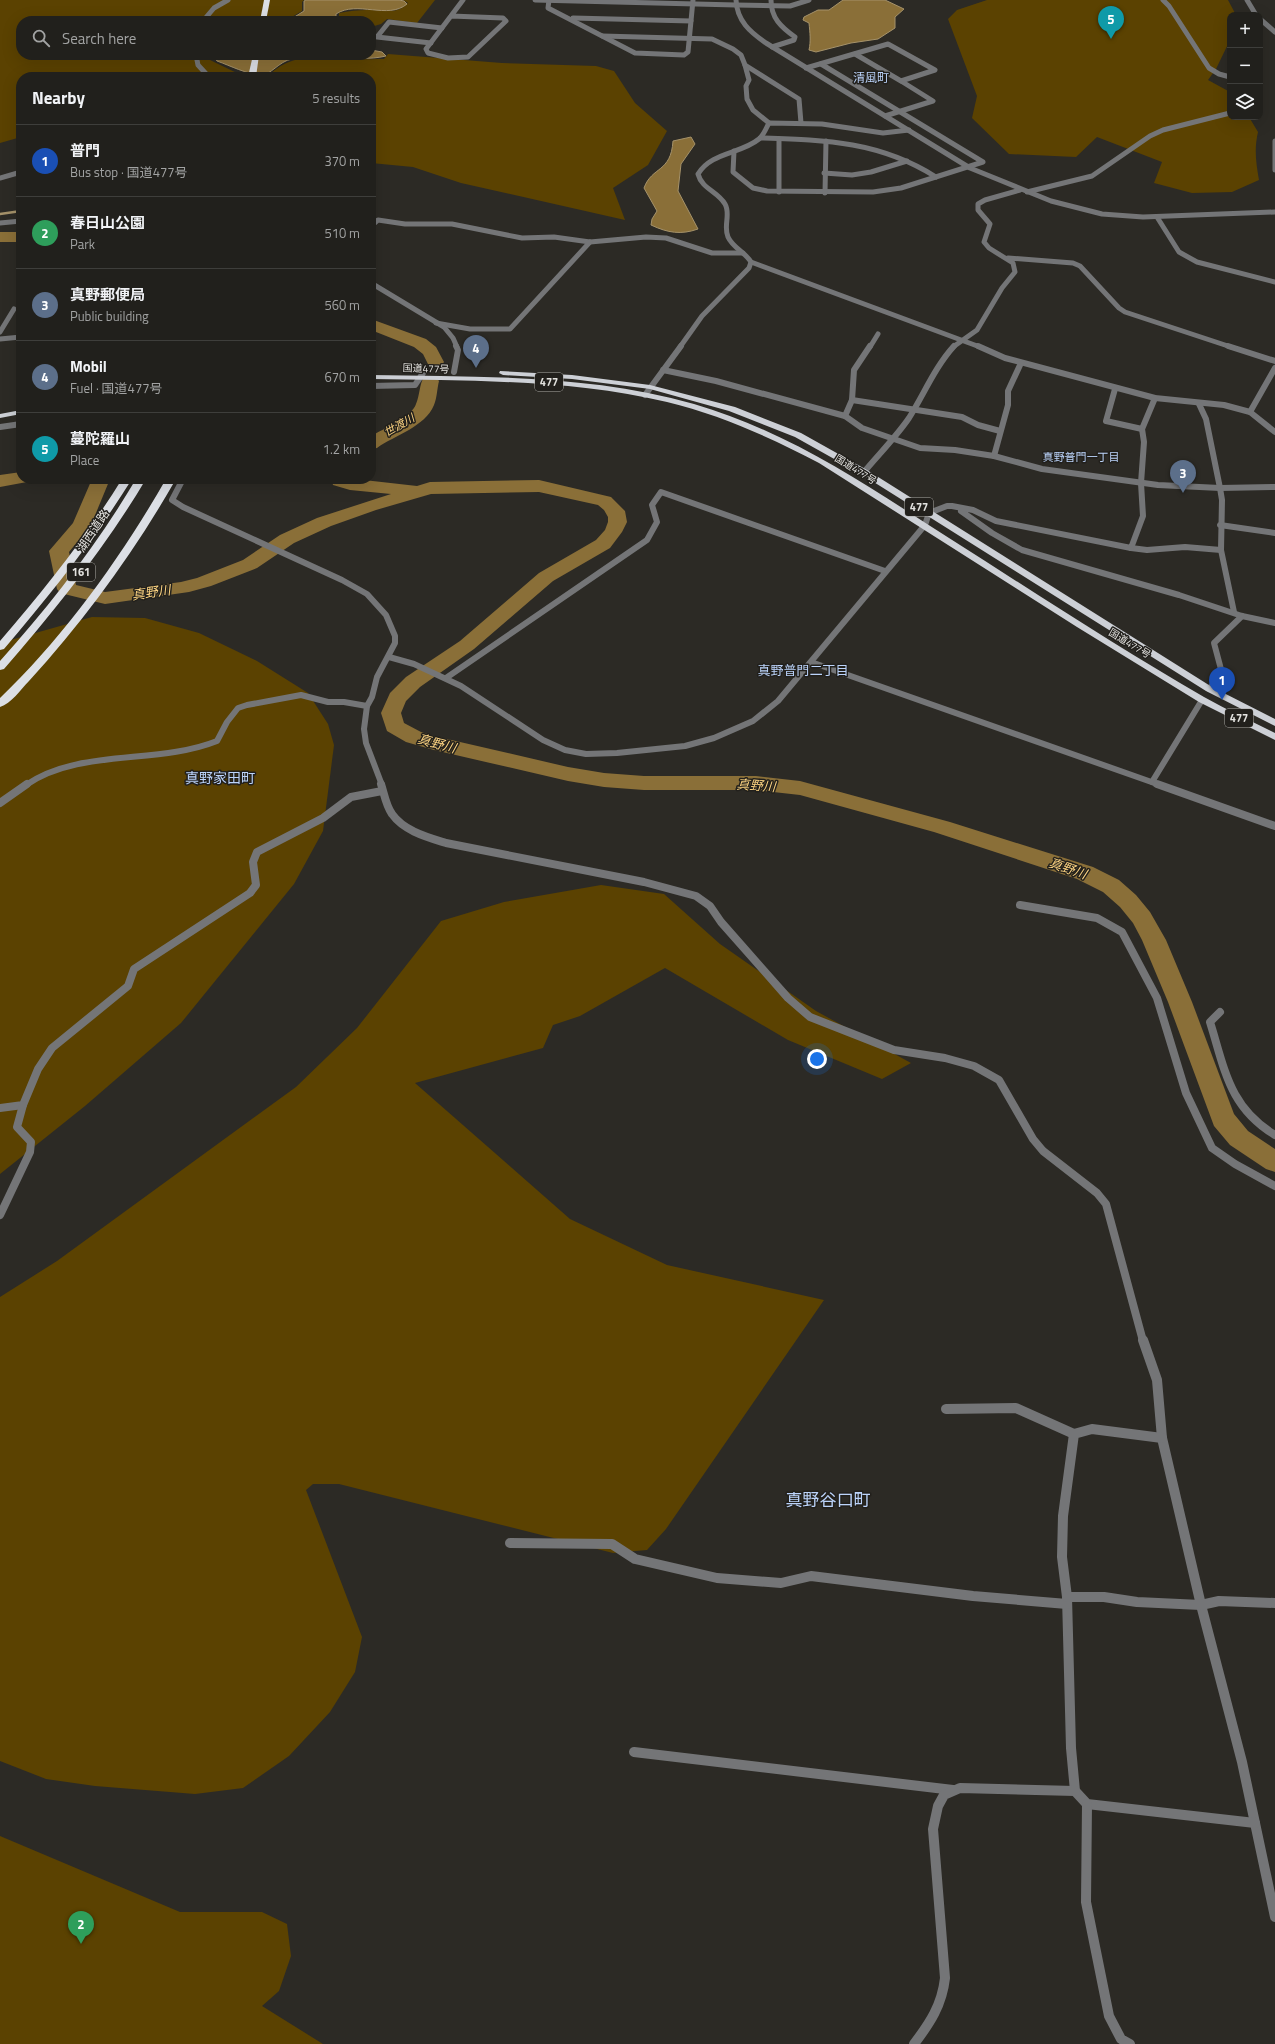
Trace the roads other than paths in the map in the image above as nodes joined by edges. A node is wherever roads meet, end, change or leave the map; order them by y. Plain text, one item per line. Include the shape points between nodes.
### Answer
1 (228, 0) edge
2 (267, 0) edge
3 (463, 0) edge
4 (535, 0) edge
5 (549, 0) edge
6 (809, 0) edge
7 (1163, 0) edge
8 (1247, 0) edge
9 (693, 2) edge
10 (736, 2) edge
11 (770, 3) edge
12 (1254, 12) edge
13 (207, 16) edge
14 (264, 16) edge
15 (451, 16) junction
16 (570, 18) junction
17 (691, 21) junction
18 (1263, 22) edge
19 (442, 28) junction
20 (1275, 32) edge
21 (602, 36) junction
22 (690, 38) junction
23 (430, 43) junction
24 (772, 47) junction
25 (855, 54) junction
26 (196, 60) edge
27 (255, 60) edge
28 (821, 64) junction
29 (745, 65) junction
30 (806, 68) junction
31 (204, 72) edge
32 (253, 72) edge
33 (1227, 76) edge
34 (901, 80) junction
35 (899, 112) junction
36 (1227, 114) edge
37 (885, 116) junction
38 (769, 123) junction
39 (801, 123) junction
40 (909, 130) junction
41 (760, 138) junction
42 (779, 139) junction
43 (826, 141) junction
44 (1275, 141) edge
45 (734, 151) junction
46 (907, 161) junction
47 (970, 168) junction
48 (1275, 170) edge
49 (16, 173) edge
50 (824, 173) junction
51 (0, 178) edge
52 (936, 178) junction
53 (1020, 190) junction
54 (779, 192) junction
55 (1027, 192) junction
56 (825, 193) junction
57 (1275, 212) edge
58 (1157, 217) junction
59 (378, 220) edge
60 (16, 221) edge
61 (0, 223) edge
62 (590, 242) junction
63 (743, 253) junction
64 (1008, 258) junction
65 (751, 262) junction
66 (1275, 282) edge
67 (376, 286) edge
68 (14, 309) dead end
69 (436, 323) junction
70 (0, 332) edge
71 (878, 334) dead end
72 (16, 337) edge
73 (0, 339) edge
74 (961, 340) junction
75 (1275, 361) edge
76 (1021, 363) junction
77 (1275, 368) edge
78 (663, 370) junction
79 (454, 372) junction
80 (421, 376) junction
81 (376, 377) edge
82 (376, 386) edge
83 (1115, 389) junction
84 (648, 391) junction
85 (1155, 398) junction
86 (852, 400) junction
87 (1199, 404) junction
88 (914, 411) junction
89 (1250, 412) junction
90 (16, 413) edge
91 (0, 416) edge
92 (845, 416) junction
93 (16, 425) edge
94 (0, 427) edge
95 (1142, 429) junction
96 (1000, 431) junction
97 (1275, 432) edge
98 (895, 438) junction
99 (994, 456) junction
100 (864, 472) junction
101 (1141, 483) junction
102 (124, 484) edge
103 (138, 484) edge
104 (168, 484) edge
105 (180, 484) edge
106 (1275, 487) edge
107 (1220, 488) junction
108 (957, 508) junction
109 (929, 513) junction
110 (1220, 525) junction
111 (925, 526) junction
112 (1275, 533) edge
113 (1131, 548) junction
114 (1221, 550) junction
115 (885, 571) junction
116 (1234, 612) junction
117 (1242, 616) junction
118 (1275, 624) edge
119 (0, 647) edge
120 (389, 657) junction
121 (811, 662) junction
122 (0, 667) edge
123 (444, 677) junction
124 (1209, 689) junction
125 (1202, 700) junction
126 (0, 704) edge
127 (367, 706) junction
128 (1275, 724) edge
129 (1275, 737) edge
130 (1152, 782) junction
131 (382, 791) junction
132 (0, 803) edge
133 (1275, 826) edge
134 (1020, 905) dead end
135 (1220, 1012) dead end
136 (23, 1105) junction
137 (0, 1108) edge
138 (1275, 1135) edge
139 (1275, 1186) edge
140 (0, 1216) edge
141 (946, 1409) dead end
142 (1074, 1434) junction
143 (1162, 1438) junction
144 (510, 1543) dead end
145 (1067, 1600) junction
146 (1275, 1603) edge
147 (1202, 1605) junction
148 (634, 1752) dead end
149 (954, 1790) junction
150 (1075, 1791) junction
151 (1088, 1804) junction
152 (1255, 1823) junction
153 (1275, 1917) edge
154 (914, 2044) edge
155 (1130, 2044) edge

1 - 13 street via 214,8
2 - 14 highway
3 - 15 street
4 - 5 street
5 - 9 street
5 - 16 street via 548,8
6 - 11 street via 790,6
7 - 33 street via 1209,68
8 - 12 street
9 - 10 street
9 - 17 street
10 - 11 street
10 - 24 street via 740,18 749,32
11 - 24 street via 774,21 795,37 794,40
15 - 19 street
15 - 23 street via 503,18 506,21 468,57 456,58 428,53 426,50
16 - 17 street
16 - 21 street
17 - 22 street
18 - 20 street
19 - 23 street
19 - 23 street via 389,22 376,37
21 - 22 street
21 - 22 street via 635,54 684,55 688,52
22 - 29 street via 712,39 733,49 741,55
24 - 30 street
25 - 28 street
25 - 34 street
25 - 34 street via 888,44 935,70
26 - 31 street
27 - 32 highway
28 - 30 street
28 - 35 street
29 - 38 street via 749,80 745,95 757,116
29 - 39 street via 799,99
30 - 37 street
34 - 35 street via 933,100
35 - 37 street
35 - 47 street via 983,162
36 - 55 street via 1163,130 1150,136 1092,176
37 - 40 street
38 - 39 street
38 - 41 street
39 - 40 street via 838,125 888,134
40 - 47 street
41 - 42 street
41 - 45 street
42 - 43 street
42 - 54 street
43 - 46 street via 866,147
43 - 50 street
44 - 48 street
45 - 54 street via 733,172 753,188
45 - 63 street via 715,158 698,171 698,177 700,182 723,200 728,214 725,231 731,243
46 - 50 street via 852,175
46 - 52 street via 925,169
47 - 52 street
47 - 53 street
49 - 51 street
50 - 56 street
52 - 56 street via 901,188 873,192
53 - 55 street
53 - 64 street via 978,204 978,210 990,224 984,242 989,248
54 - 56 street
55 - 58 street via 1101,214
57 - 58 street
58 - 66 street via 1179,252 1197,262
59 - 62 street via 406,224 452,224 522,238 554,237
60 - 61 street
62 - 63 street via 646,237 666,238 712,253
62 - 69 street via 510,329 470,329
63 - 65 street
64 - 74 street via 1014,263 1015,272 977,330
64 - 75 street via 1073,263 1080,266 1125,312
65 - 74 street
65 - 78 street via 749,268 702,316
67 - 69 street
68 - 70 street
69 - 79 street via 454,338 458,350
71 - 86 street via 854,370
72 - 73 street
74 - 76 street
74 - 88 street via 939,364
76 - 83 street
76 - 96 street via 1008,391 1008,405
77 - 89 street
78 - 84 street
78 - 92 street via 716,381
79 - 80 highway, 国道477号 / 477
79 - 84 highway, 国道477号 / 477 via 555,375
80 - 81 highway, 国道477号 / 477
80 - 82 street via 415,386
80 - 84 highway, 国道477号 / 477 via 560,383
83 - 85 street
83 - 95 street via 1106,421
84 - 100 highway, 国道477号 / 477 via 707,402 763,420
84 - 111 highway, 国道477号 / 477 via 784,440 852,479
85 - 87 street
85 - 95 street
86 - 88 street
86 - 92 street
87 - 89 street via 1224,405
87 - 107 street via 1206,419
88 - 96 street via 962,417
88 - 98 street
89 - 97 street
90 - 91 highway
92 - 98 street via 862,428
93 - 94 street
95 - 101 street via 1144,442
96 - 99 street
98 - 99 street via 920,448
98 - 100 street
99 - 101 street via 1042,469
100 - 109 highway, 国道477号 / 477
101 - 107 street
101 - 113 street via 1143,516
102 - 119 highway via 60,578
103 - 122 highway, 湖西道路 / 161 via 75,579
104 - 126 highway via 108,579 32,674
105 - 120 street via 172,500 183,507 367,594 392,625 395,643
106 - 107 street
107 - 110 street
108 - 109 street via 948,506
108 - 113 street via 973,510 996,521
108 - 116 street via 992,533 1022,550
109 - 111 street
109 - 124 highway, 国道477号 / 477
110 - 112 street
110 - 114 street
111 - 115 street
111 - 125 highway, 国道477号 / 477
113 - 114 street via 1147,550 1185,547
114 - 116 street
115 - 121 street
115 - 123 street via 661,492 652,505 657,522 647,540
116 - 117 street
117 - 118 street
117 - 124 street via 1214,643 1222,673
120 - 123 street
120 - 127 street via 377,678
121 - 123 street via 778,702 753,721 714,738 685,746 617,753 586,754 565,750 543,740
121 - 130 street
124 - 128 highway, 国道477号 / 477
125 - 129 highway, 国道477号 / 477
125 - 130 street
127 - 131 street via 364,729 366,743
127 - 132 street via 328,702 301,695 248,704 238,708 227,722 220,738 207,745 72,766 36,778
130 - 133 street
131 - 136 street via 351,797 322,818 257,852 253,862 256,885 250,893 134,969 128,986 52,1048 38,1069
131 - 143 street via 391,813 403,825 424,836 446,843 644,882 696,896 710,906 788,998 810,1017 894,1050 945,1058 974,1066 999,1080 1033,1139 1043,1151 1097,1193 1106,1204 1141,1334 1157,1380
134 - 139 street via 1098,918 1122,932 1157,998 1186,1093 1212,1148
135 - 138 street via 1210,1022 1231,1085 1243,1109
136 - 137 street
136 - 140 street via 16,1127 31,1142 30,1152
141 - 142 street via 1016,1408
142 - 143 street via 1092,1429
142 - 145 street via 1064,1519 1063,1577
143 - 147 street
144 - 145 street via 612,1544 635,1559 658,1562 717,1578 781,1583 811,1576 973,1596
145 - 147 street via 1104,1597 1137,1602
145 - 150 street via 1071,1748
146 - 147 street via 1219,1601
147 - 152 street
148 - 149 street
149 - 150 street via 960,1788
149 - 154 street via 944,1795 938,1806 933,1829 945,1978 944,1993 935,2017
150 - 151 street
151 - 152 street
151 - 155 street via 1086,1902 1109,2016 1121,2039
152 - 153 street

